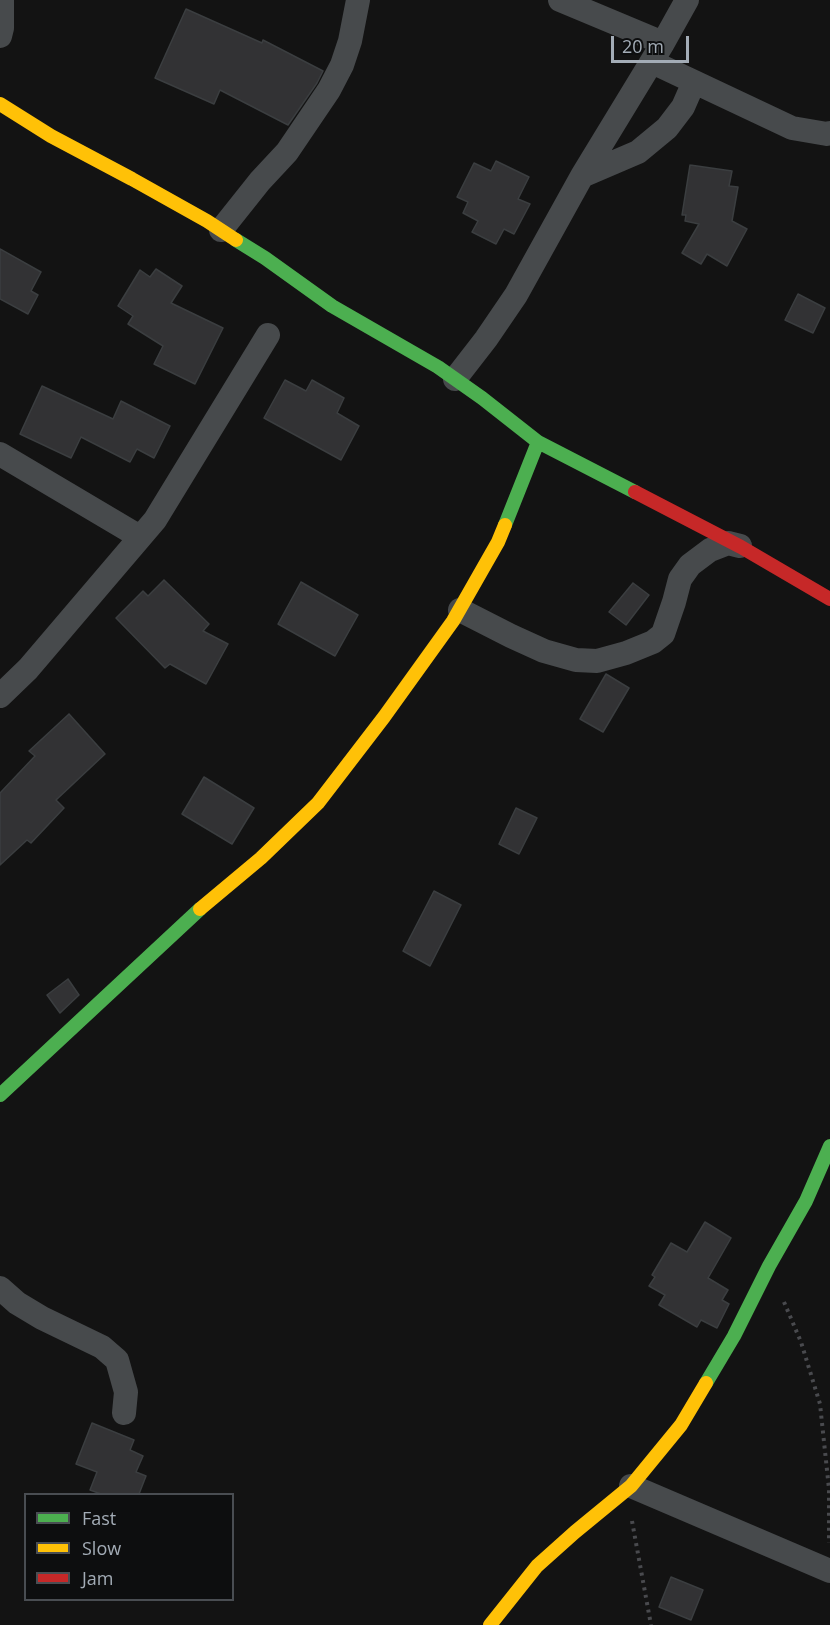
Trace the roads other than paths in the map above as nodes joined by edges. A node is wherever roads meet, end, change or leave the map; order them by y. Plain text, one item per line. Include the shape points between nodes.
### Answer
1 (2, 0) edge
2 (358, 0) edge
3 (560, 0) edge
4 (687, 0) edge
5 (0, 36) edge
6 (657, 53) junction
7 (694, 82) junction
8 (0, 104) edge
9 (830, 133) edge
10 (582, 176) junction
11 (221, 230) junction
12 (268, 335) dead end
13 (455, 379) junction
14 (538, 442) junction
15 (0, 454) edge
16 (140, 537) junction
17 (741, 547) junction
18 (830, 598) edge
19 (460, 610) junction
20 (0, 696) edge
21 (4, 1082) edge
22 (830, 1146) edge
23 (0, 1288) edge
24 (124, 1413) dead end
25 (628, 1489) junction
26 (830, 1571) edge
27 (490, 1625) edge

1 - 5 street
2 - 11 street via 350,41 329,90 287,152
3 - 6 street
4 - 6 street
6 - 7 street
6 - 10 street
7 - 9 street via 792,128
7 - 10 street via 683,107 667,128 638,152
8 - 11 street
10 - 13 street via 516,295
11 - 13 street via 332,306
12 - 16 street via 155,520
13 - 14 street
14 - 17 street
14 - 19 street via 498,542
15 - 16 street
16 - 20 street via 28,669
17 - 18 street
17 - 19 street via 728,543 690,565 680,579 663,634 653,642 597,661 544,651
19 - 21 street via 318,803 261,858
22 - 25 street via 806,1201 734,1336 681,1425
23 - 24 street via 17,1303 102,1347 117,1359 126,1392
25 - 26 street
25 - 27 street via 537,1566

